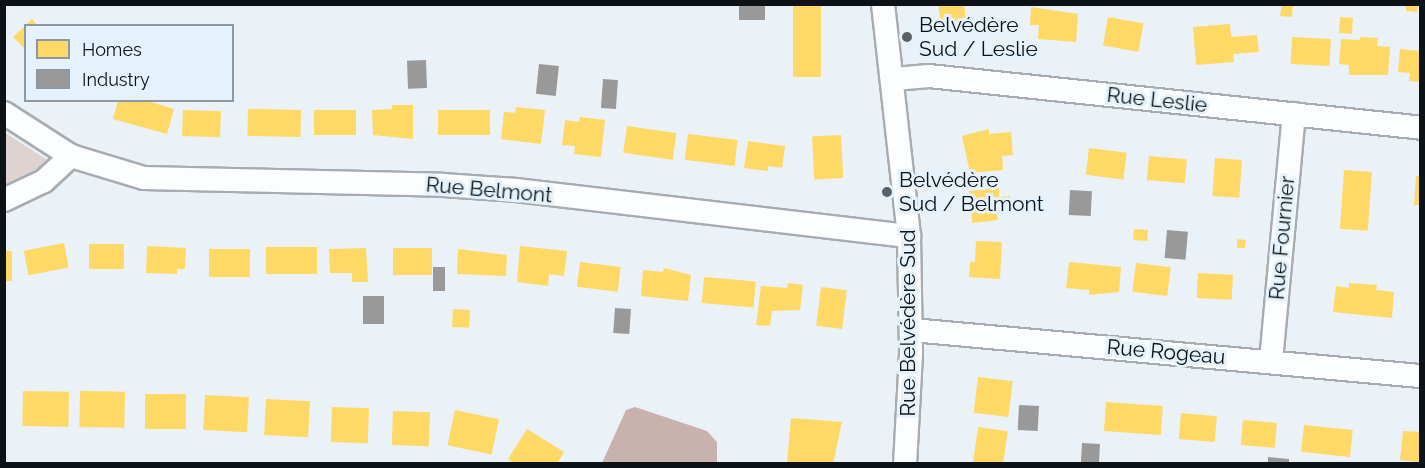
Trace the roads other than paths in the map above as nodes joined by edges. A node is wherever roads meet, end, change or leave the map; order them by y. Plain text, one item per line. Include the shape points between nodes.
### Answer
1 (883, 4) edge
2 (894, 79) junction
3 (4, 113) edge
4 (1294, 114) junction
5 (1420, 128) edge
6 (71, 156) junction
7 (4, 200) edge
8 (909, 236) junction
9 (912, 330) junction
10 (1271, 361) junction
11 (1420, 376) edge
12 (905, 464) edge

1 - 2 street, Rue Belvédère Sud
2 - 4 street, Rue Leslie via 929,76
2 - 8 street, Rue Belvédère Sud
3 - 6 street, Rue Belmont
4 - 5 street, Rue Leslie
4 - 10 street, Rue Fournier
6 - 7 street via 44,181
6 - 8 street, Rue Belmont via 115,172 154,179 485,188
8 - 9 street, Rue Belvédère Sud
9 - 10 street, Rue Rogeau
9 - 12 street, Rue Belvédère Sud
10 - 11 street, Rue Rogeau

